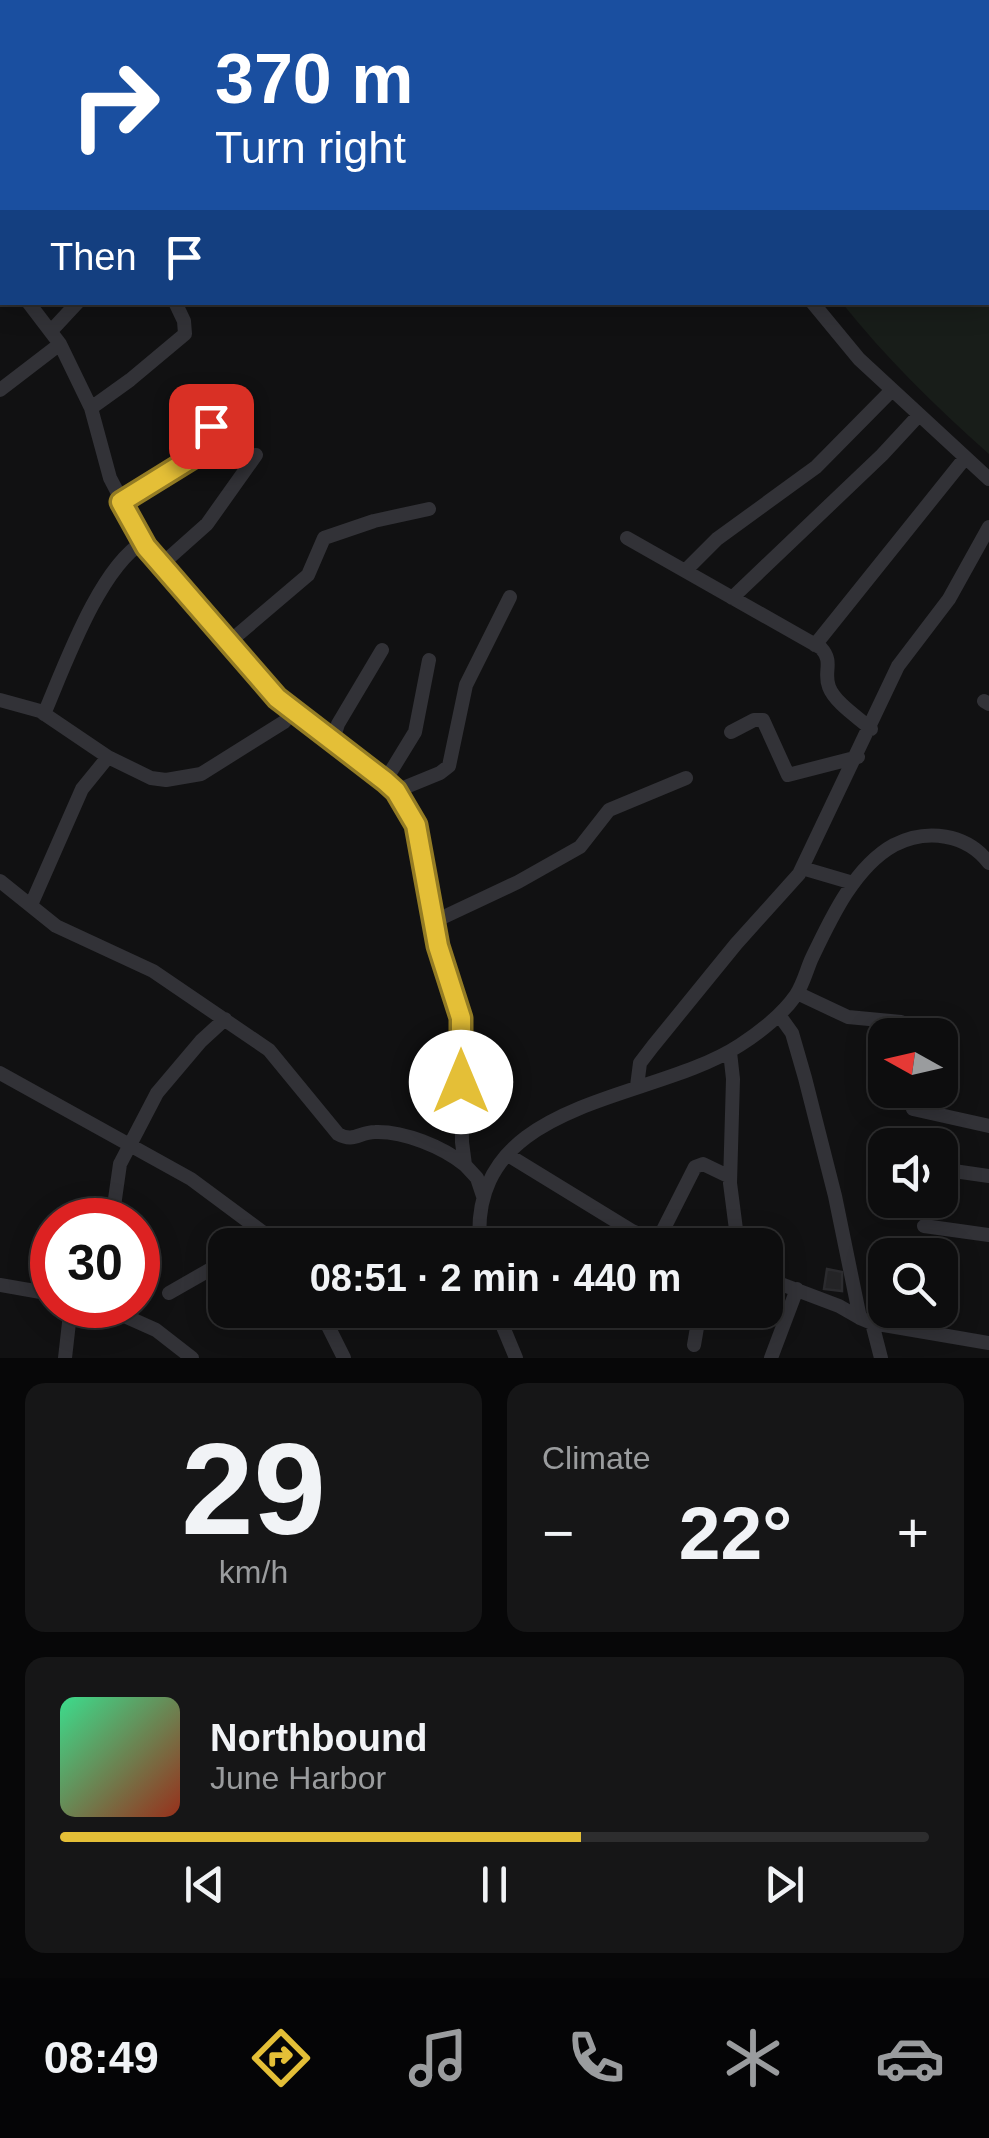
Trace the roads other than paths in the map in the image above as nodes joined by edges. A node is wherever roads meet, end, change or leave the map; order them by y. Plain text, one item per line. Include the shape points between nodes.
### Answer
1 (30, 305) edge
2 (75, 305) edge
3 (176, 305) edge
4 (814, 305) edge
5 (51, 331) junction
6 (60, 344) junction
7 (0, 390) edge
8 (892, 390) junction
9 (244, 402) dead end
10 (91, 408) junction
11 (919, 415) junction
12 (256, 455) dead end
13 (965, 458) junction
14 (989, 479) edge
15 (121, 502) junction
16 (428, 509) dead end
17 (989, 527) edge
18 (627, 538) dead end
19 (143, 542) junction
20 (161, 565) junction
21 (686, 570) junction
22 (510, 597) dead end
23 (732, 598) junction
24 (228, 642) junction
25 (816, 645) junction
26 (382, 650) dead end
27 (430, 660) dead end
28 (0, 700) edge
29 (292, 712) junction
30 (44, 714) junction
31 (871, 729) junction
32 (731, 732) dead end
33 (334, 740) junction
34 (108, 756) junction
35 (858, 757) junction
36 (686, 778) dead end
37 (390, 786) junction
38 (989, 864) edge
39 (802, 868) junction
40 (0, 881) edge
41 (854, 883) junction
42 (30, 905) junction
43 (433, 922) junction
44 (797, 993) junction
45 (778, 1016) junction
46 (868, 1019) edge
47 (224, 1020) junction
48 (730, 1052) junction
49 (0, 1073) edge
50 (638, 1086) junction
51 (913, 1109) dead end
52 (989, 1126) edge
53 (128, 1145) junction
54 (508, 1155) junction
55 (465, 1165) junction
56 (958, 1172) edge
57 (989, 1176) edge
58 (730, 1177) junction
59 (483, 1196) junction
60 (114, 1198) edge
61 (924, 1226) dead end
62 (261, 1228) edge
63 (480, 1228) edge
64 (631, 1228) edge
65 (668, 1228) edge
66 (736, 1228) edge
67 (989, 1235) edge
68 (208, 1271) edge
69 (783, 1284) edge
70 (0, 1285) edge
71 (798, 1289) junction
72 (30, 1290) edge
73 (168, 1293) dead end
74 (866, 1320) junction
75 (68, 1328) edge
76 (152, 1328) edge
77 (329, 1328) edge
78 (504, 1328) edge
79 (697, 1328) edge
80 (989, 1344) edge
81 (694, 1345) dead end
82 (65, 1358) edge
83 (192, 1358) edge
84 (344, 1358) edge
85 (516, 1358) edge
86 (771, 1358) edge
87 (881, 1358) edge

1 - 5 street
2 - 5 street
3 - 10 street via 185,334
4 - 8 street
5 - 6 street
6 - 7 street
6 - 10 street
8 - 11 street
8 - 21 street via 816,467 717,539
9 - 15 street via 211,426 205,450
10 - 15 street
11 - 13 street
11 - 23 street
12 - 20 street via 207,524
13 - 14 street
13 - 25 street
15 - 19 street
16 - 24 street via 324,538 308,575
17 - 31 street via 949,599 905,655
18 - 21 street
19 - 20 street
19 - 30 street via 108,578
20 - 24 street
21 - 23 street
22 - 37 street via 466,685 449,766
23 - 25 street
24 - 29 street
25 - 31 street via 828,656 831,691
26 - 33 street
27 - 37 street via 415,732
28 - 30 street
29 - 33 street
29 - 34 street via 191,778 152,778
30 - 34 street
31 - 35 street
32 - 35 street via 763,720 788,776
33 - 37 street
34 - 42 street via 82,789
35 - 39 street
36 - 43 street via 609,810 580,847
37 - 43 street via 416,825
38 - 41 street via 964,840 920,838 877,856
39 - 41 street
39 - 50 street via 653,1046 640,1064
40 - 42 street
41 - 44 street
42 - 47 street via 56,926 154,972
43 - 55 street via 461,1018
44 - 45 street
44 - 46 street via 848,1017
45 - 48 street
45 - 74 street via 790,1026
47 - 53 street via 157,1093
47 - 55 street via 269,1050 342,1137 394,1134
48 - 50 street
48 - 58 street
49 - 53 street
50 - 54 street via 574,1108
51 - 52 street
53 - 60 street
53 - 62 street
54 - 59 street
54 - 64 street
55 - 59 street
56 - 57 street
58 - 65 street via 698,1164
58 - 66 street
59 - 63 street
61 - 67 street
68 - 73 street
69 - 71 street
70 - 72 street
71 - 74 street
71 - 86 street
74 - 80 street
74 - 87 street
75 - 82 street
76 - 83 street
77 - 84 street
78 - 85 street
79 - 81 street

